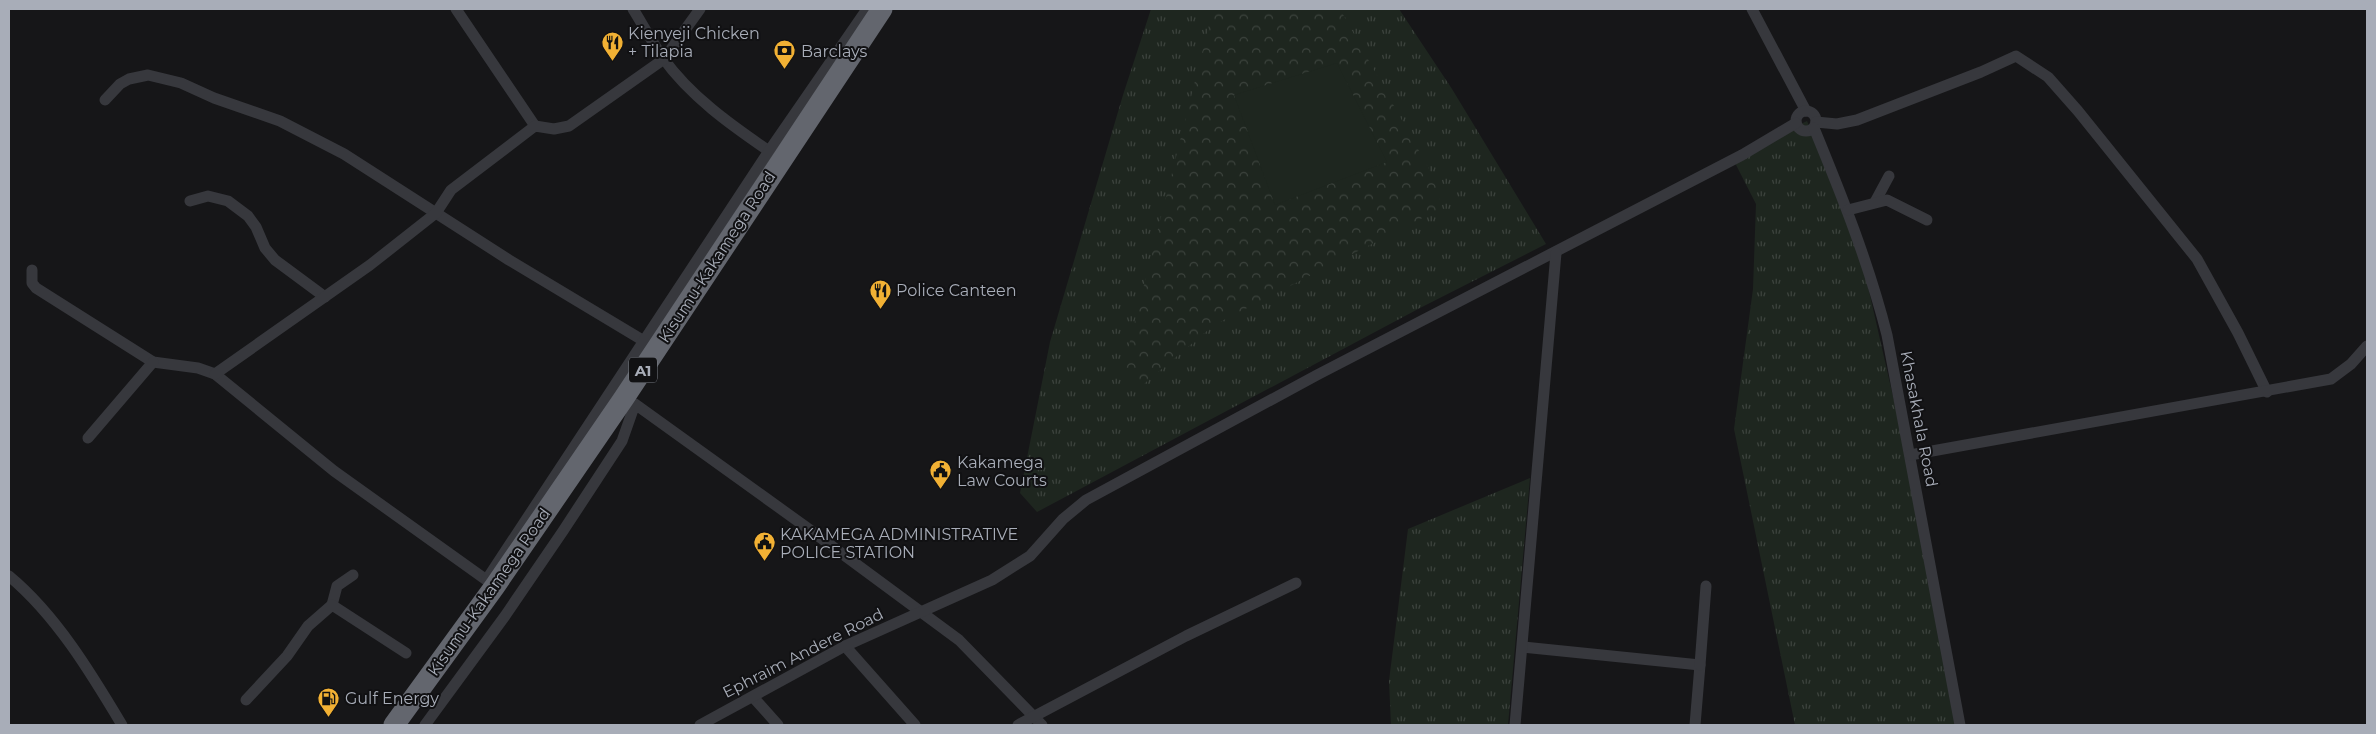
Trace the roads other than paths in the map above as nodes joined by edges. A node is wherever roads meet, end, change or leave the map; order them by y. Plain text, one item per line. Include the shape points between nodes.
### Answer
1 (456, 9) edge
2 (633, 9) edge
3 (700, 9) edge
4 (867, 9) edge
5 (882, 9) edge
6 (896, 9) edge
7 (1752, 9) edge
8 (664, 59) junction
9 (835, 78) junction
10 (810, 91) junction
11 (105, 100) dead end
12 (1806, 111) junction
13 (1796, 123) junction
14 (1815, 125) junction
15 (535, 126) junction
16 (769, 151) junction
17 (1889, 176) dead end
18 (190, 201) dead end
19 (1875, 202) junction
20 (1848, 210) junction
21 (436, 213) junction
22 (1927, 220) dead end
23 (1556, 253) junction
24 (32, 270) dead end
25 (325, 297) junction
26 (644, 341) junction
27 (2367, 346) edge
28 (153, 362) junction
29 (216, 374) junction
30 (2267, 392) junction
31 (635, 404) junction
32 (88, 438) dead end
33 (1910, 455) junction
34 (352, 574) dead end
35 (9, 576) edge
36 (491, 583) junction
37 (1296, 583) dead end
38 (1706, 586) dead end
39 (332, 605) junction
40 (922, 612) junction
41 (846, 646) junction
42 (1523, 647) junction
43 (406, 653) dead end
44 (1700, 665) junction
45 (753, 697) junction
46 (246, 700) dead end
47 (1039, 722) edge
48 (122, 725) edge
49 (394, 725) edge
50 (412, 725) edge
51 (425, 725) edge
52 (700, 725) edge
53 (778, 725) edge
54 (914, 725) edge
55 (1018, 725) edge
56 (1515, 725) edge
57 (1695, 725) edge
58 (1960, 725) edge

1 - 15 street
2 - 8 street
3 - 8 street
4 - 10 street
5 - 9 highway, Kisumu-Kakamega Road / A1
6 - 31 highway, Kisumu-Kakamega Road / A1
7 - 12 street
8 - 15 street via 569,126 554,129
8 - 16 street via 692,90
9 - 10 street
9 - 36 highway, Kisumu-Kakamega Road / A1 via 624,398
10 - 16 street
11 - 21 street via 120,84 136,76 148,75 181,83 261,113 303,133 344,154
12 - 13 street via 1799,113
12 - 14 street via 1815,116
13 - 14 street via 1805,131
13 - 23 street, Ephraim Andere Road
14 - 20 street, Khasakhala Road
14 - 30 street via 1857,120 2016,56 2035,67 2078,111 2197,259
15 - 21 street via 451,190
16 - 26 street
17 - 19 street
18 - 25 street via 208,196 228,201 248,216 275,260
19 - 20 street
19 - 22 street via 1888,200
20 - 33 street, Khasakhala Road via 1880,311
21 - 25 street
21 - 26 street
23 - 40 street, Ephraim Andere Road via 1317,375 1086,500 1063,519 1030,556 1014,567
23 - 42 street
24 - 28 street via 32,283 36,288
25 - 29 street
26 - 36 street
27 - 30 street via 2331,379
28 - 29 street via 198,368
28 - 32 street
29 - 36 street via 334,471
30 - 33 street
31 - 40 street
31 - 50 highway, Kisumu-Kakamega Road / A1
31 - 51 street via 622,441 564,531
33 - 58 street, Khasakhala Road
34 - 39 street via 337,586
35 - 48 street via 44,612 74,651
36 - 49 highway, Kisumu-Kakamega Road / A1
37 - 47 street via 1186,636
38 - 44 street
39 - 43 street
39 - 46 street via 308,626 287,656
40 - 41 street, Ephraim Andere Road
40 - 47 street via 974,653
41 - 45 street, Ephraim Andere Road
41 - 54 street
42 - 44 street
42 - 56 street
44 - 57 street
45 - 52 street, Ephraim Andere Road
45 - 53 street
47 - 55 street

